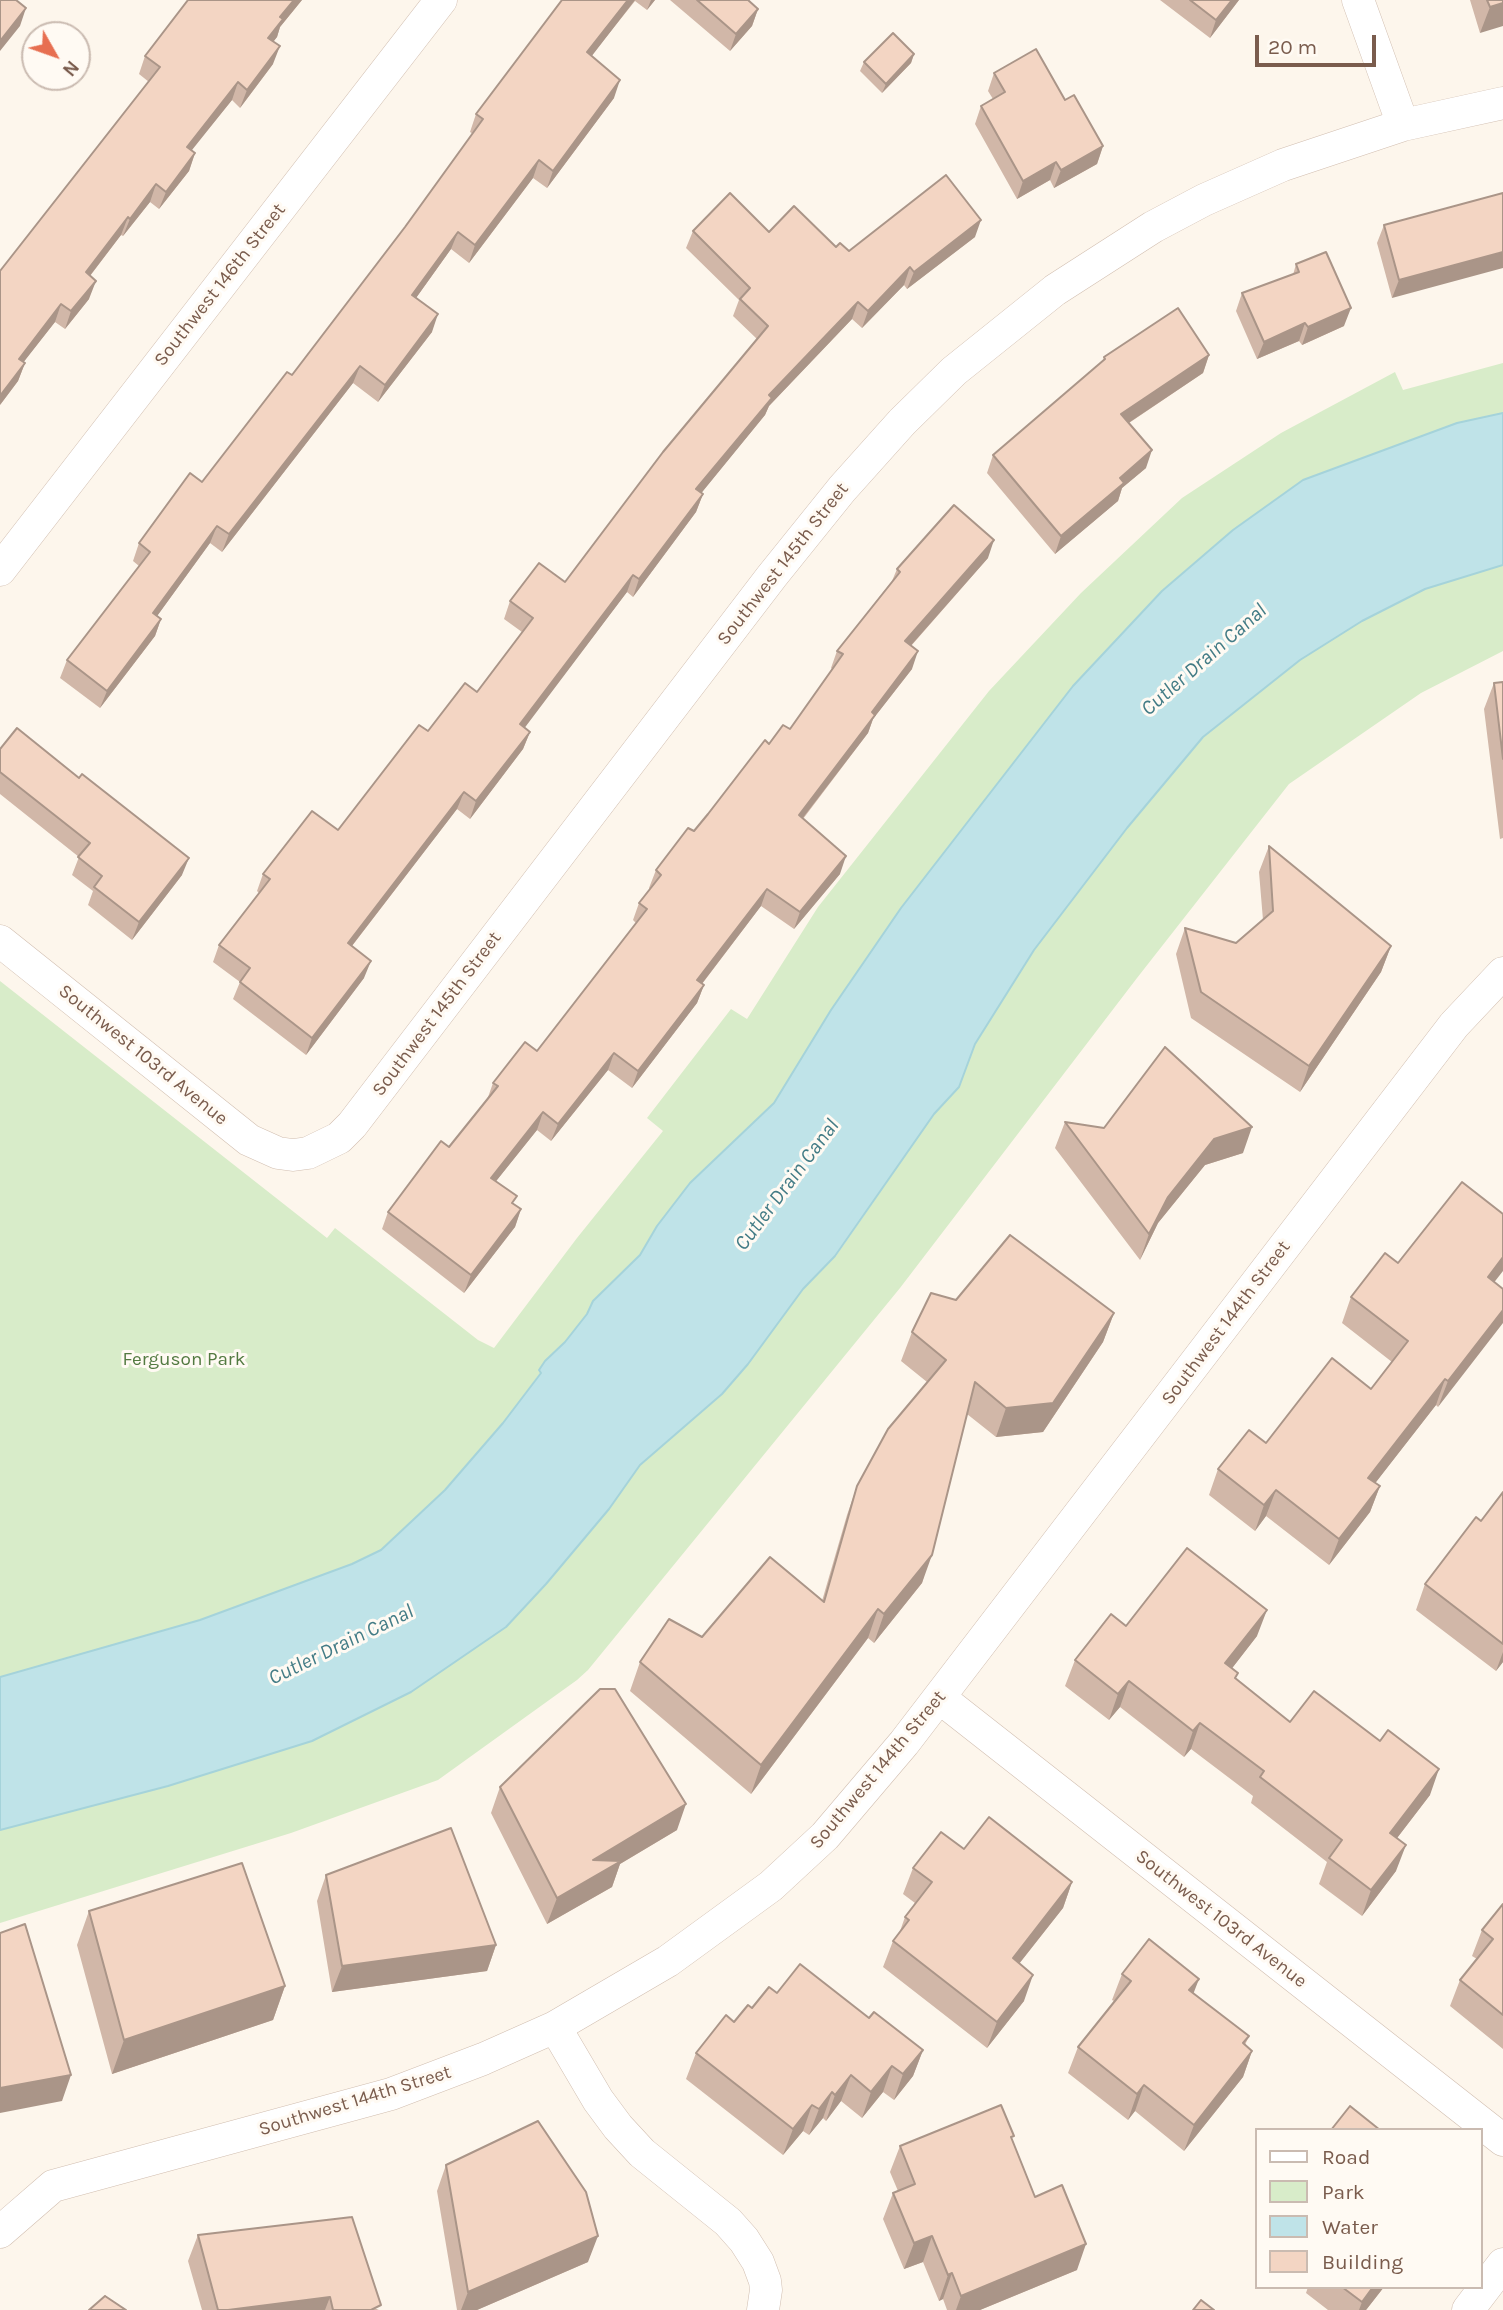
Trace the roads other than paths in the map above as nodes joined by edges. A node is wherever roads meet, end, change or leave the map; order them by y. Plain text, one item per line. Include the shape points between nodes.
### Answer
1 (441, 0) edge
2 (1358, 0) edge
3 (1503, 103) edge
4 (1403, 125) junction
5 (0, 570) edge
6 (0, 941) edge
7 (1503, 973) edge
8 (293, 1155) joint
9 (940, 1698) junction
10 (555, 2027) junction
11 (1503, 2140) edge
12 (0, 2232) edge
13 (1503, 2264) edge
14 (764, 2305) edge
15 (1468, 2310) edge

1 - 5 street, Southwest 146th Street
2 - 4 street
3 - 4 street, Southwest 145th Street
4 - 8 street, Southwest 145th Street via 1283,165 1153,227 1055,290 954,371 842,489 352,1125 324,1146
6 - 8 street, Southwest 103rd Avenue via 249,1140
7 - 9 street, Southwest 144th Street via 1454,1025
9 - 10 street, Southwest 144th Street via 825,1836 771,1886 668,1961
9 - 11 street, Southwest 103rd Avenue
10 - 12 street, Southwest 144th Street via 391,2094 53,2186
10 - 14 street via 618,2127 744,2240 762,2271
13 - 15 street

